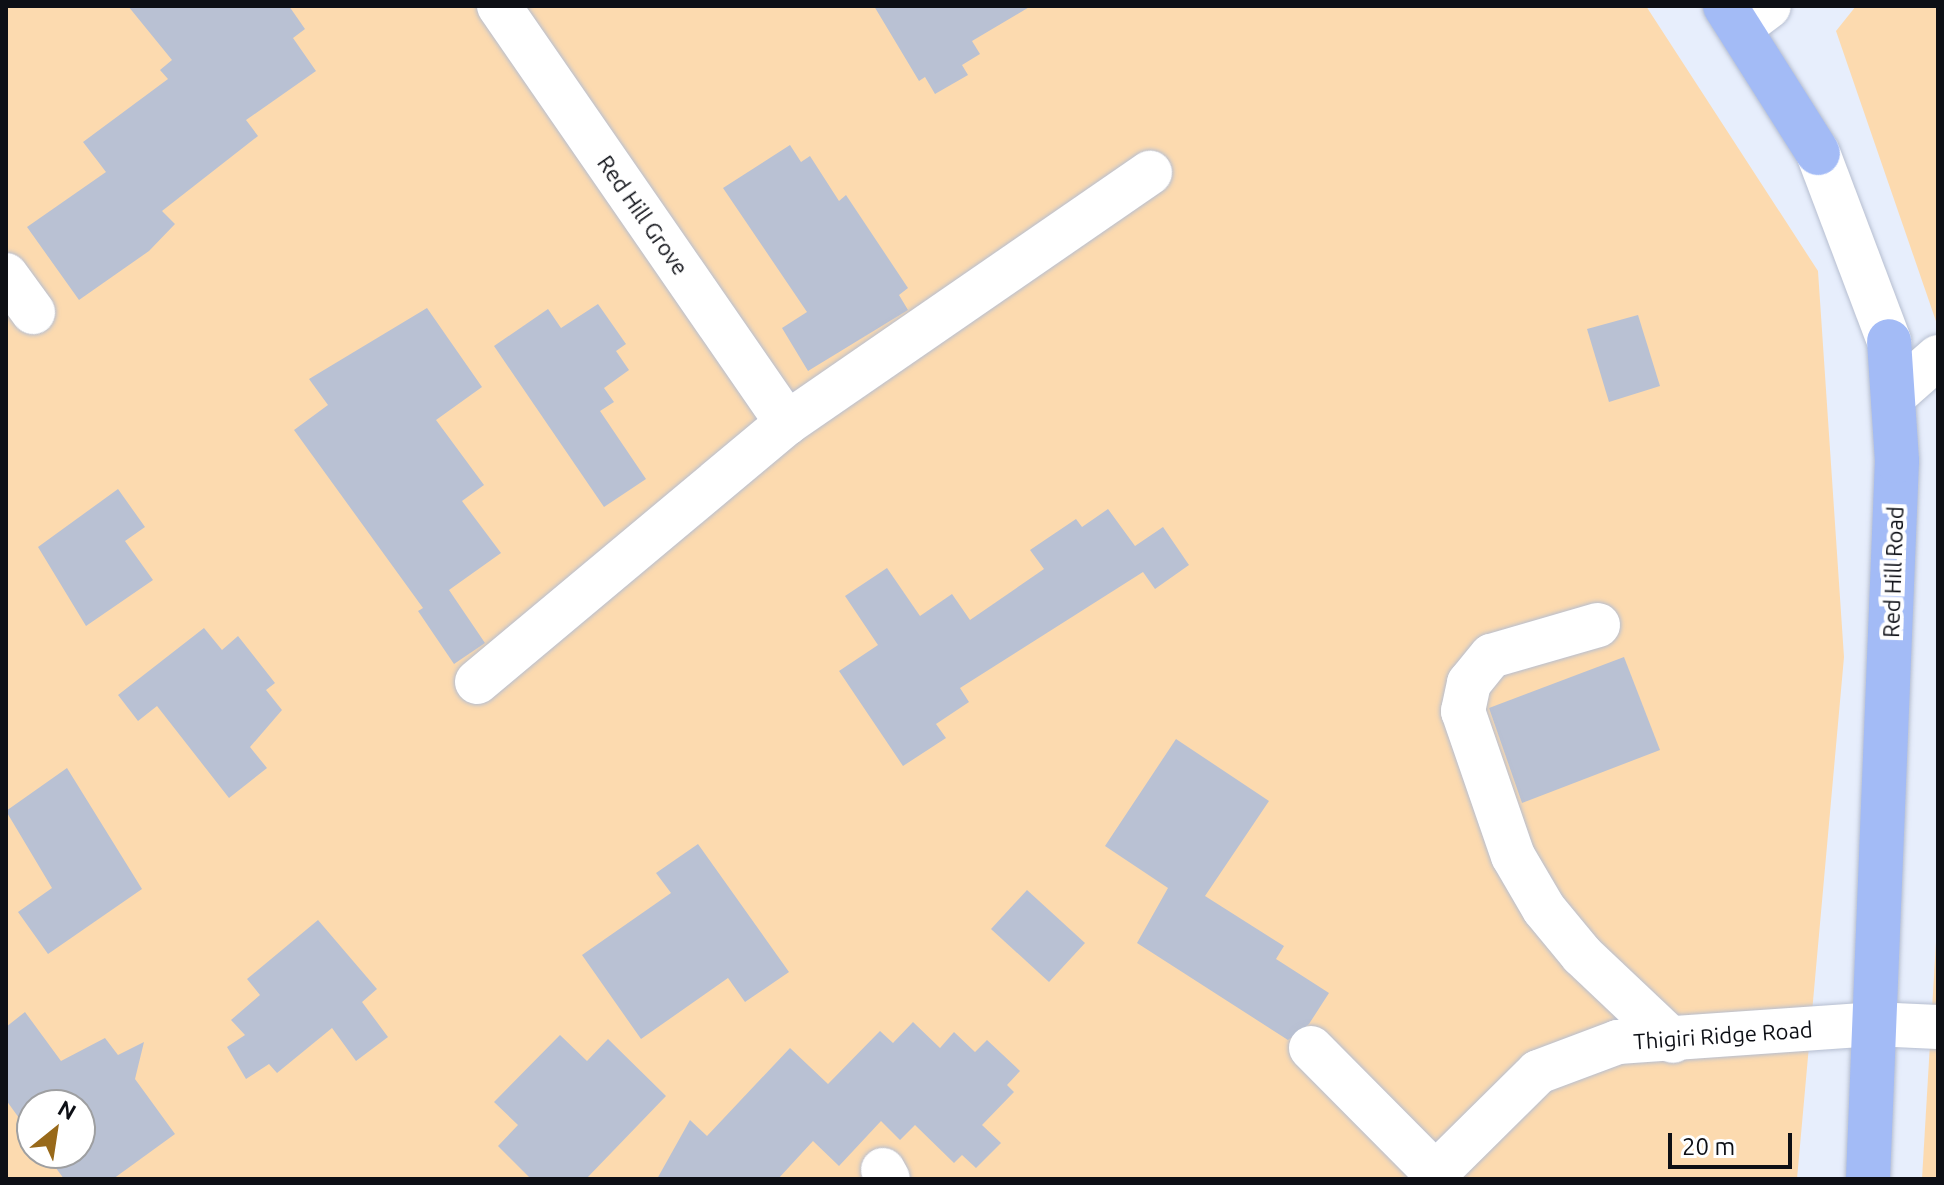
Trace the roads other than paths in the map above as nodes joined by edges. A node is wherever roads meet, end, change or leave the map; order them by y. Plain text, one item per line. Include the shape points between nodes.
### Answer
1 (499, 6) edge
2 (1745, 13) edge
3 (1818, 153) joint
4 (1150, 173) dead end
5 (6, 275) edge
6 (33, 312) dead end
7 (1889, 341) joint
8 (1938, 357) edge
9 (1896, 394) junction
10 (787, 423) junction
11 (1598, 625) dead end
12 (477, 682) dead end
13 (1873, 1024) junction
14 (1938, 1027) edge
15 (1673, 1041) junction
16 (1311, 1048) dead end
17 (1432, 1176) edge
18 (1868, 1179) edge

1 - 10 street, Red Hill Grove
2 - 3 main road, Red Hill Road
3 - 7 street, Red Hill Road
4 - 10 street
5 - 6 street
7 - 9 main road, Red Hill Road
8 - 9 street
9 - 13 main road, Red Hill Road
10 - 12 street
11 - 15 street via 1491,656 1469,683 1463,711 1513,856 1544,909 1582,955
13 - 14 street, Thigiri Ridge Road
13 - 15 street, Thigiri Ridge Road
13 - 18 main road, Red Hill Road
15 - 17 street, Thigiri Ridge Road via 1618,1042 1538,1072
16 - 17 street

